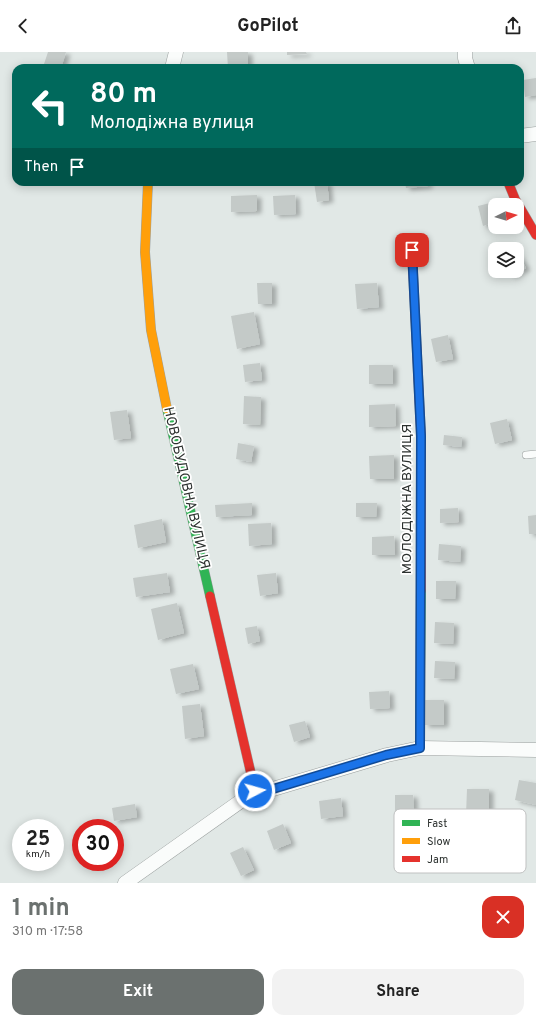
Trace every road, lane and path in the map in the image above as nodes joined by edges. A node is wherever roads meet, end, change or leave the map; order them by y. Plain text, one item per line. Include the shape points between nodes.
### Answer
1 (176, 52) edge
2 (465, 52) edge
3 (173, 64) edge
4 (467, 64) edge
5 (536, 134) edge
6 (524, 136) edge
7 (148, 186) edge
8 (510, 186) edge
9 (536, 235) edge
10 (412, 250) dead end
11 (536, 454) edge
12 (526, 455) dead end
13 (420, 748) junction
14 (536, 750) edge
15 (255, 791) junction
16 (125, 883) edge

1 - 3 street
2 - 4 street
5 - 6 street
7 - 15 street, НОВОБУДОВНА ВУЛИЦЯ via 145,252 151,330
8 - 9 street
10 - 13 street, МОЛОДІЖНА ВУЛИЦЯ via 421,436
11 - 12 lane
13 - 14 street
13 - 15 street via 386,755 273,789
15 - 16 street

